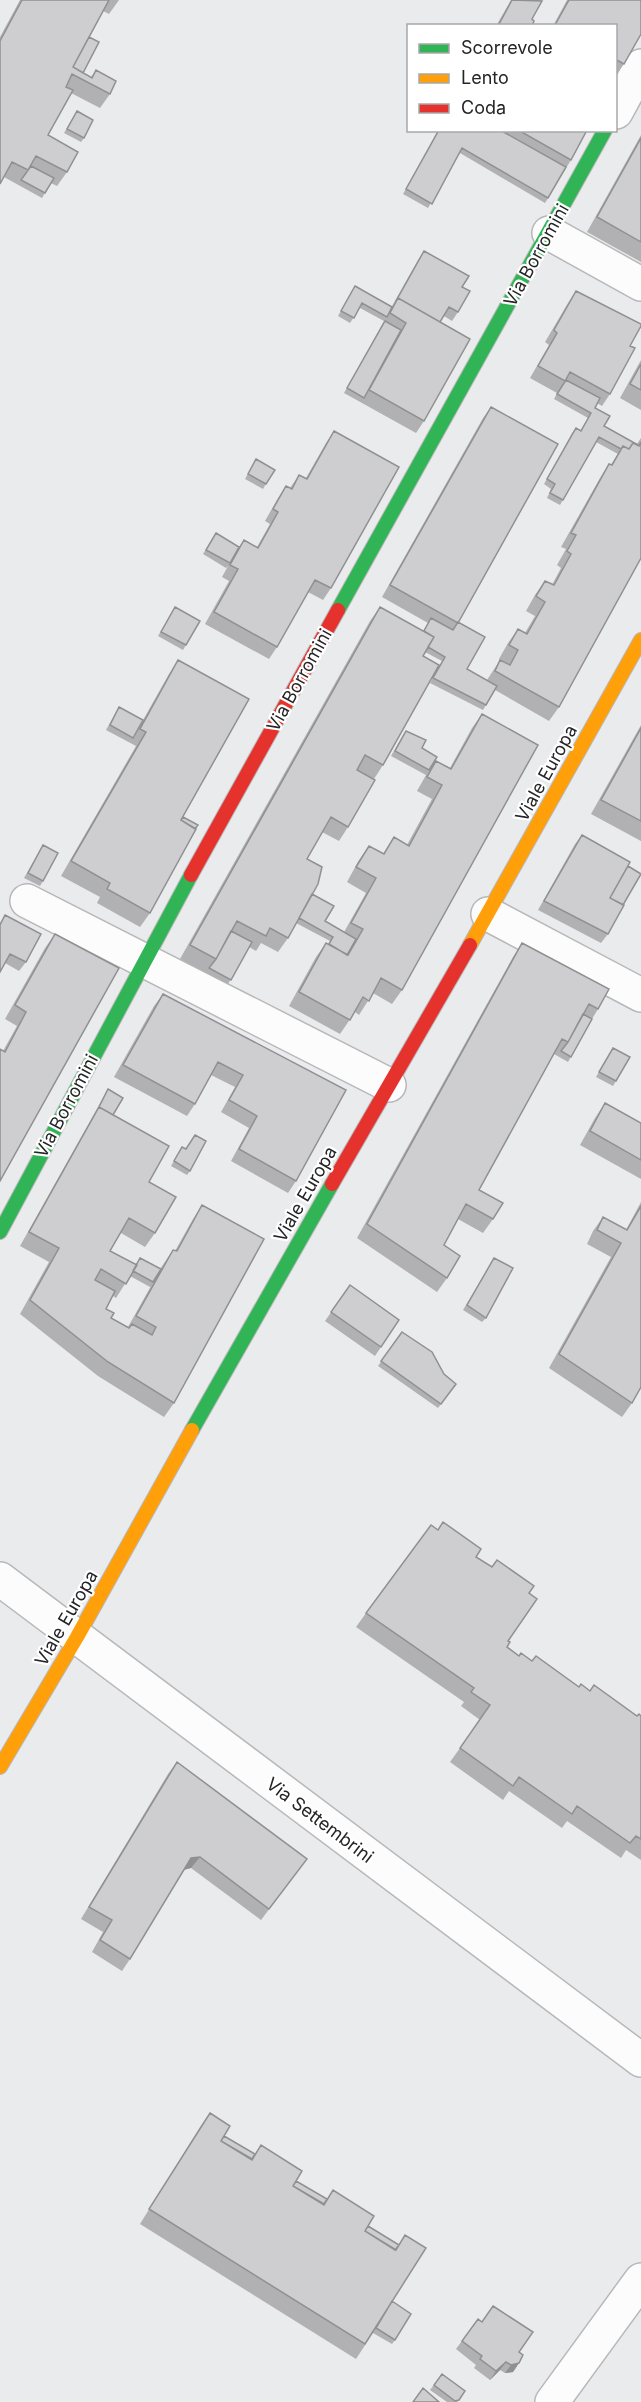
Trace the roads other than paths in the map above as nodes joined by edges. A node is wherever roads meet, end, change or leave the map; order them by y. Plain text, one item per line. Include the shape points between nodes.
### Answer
1 (641, 66) edge
2 (617, 108) edge
3 (604, 132) edge
4 (549, 234) junction
5 (641, 284) edge
6 (641, 640) edge
7 (27, 902) dead end
8 (488, 914) junction
9 (142, 962) junction
10 (641, 996) edge
11 (389, 1085) junction
12 (0, 1232) edge
13 (0, 1579) edge
14 (77, 1637) junction
15 (0, 1767) edge
16 (641, 2060) edge
17 (641, 2280) edge
18 (552, 2402) edge

1 - 2 street
3 - 4 street, Via Borromini
4 - 5 street
4 - 9 street, Via Borromini
6 - 8 street, Viale Europa
7 - 9 street
8 - 10 street
8 - 11 street, Viale Europa
9 - 11 street
9 - 12 street, Via Borromini
11 - 14 street, Viale Europa
13 - 14 street, Via Settembrini
14 - 15 street, Viale Europa
14 - 16 street, Via Settembrini
17 - 18 street

